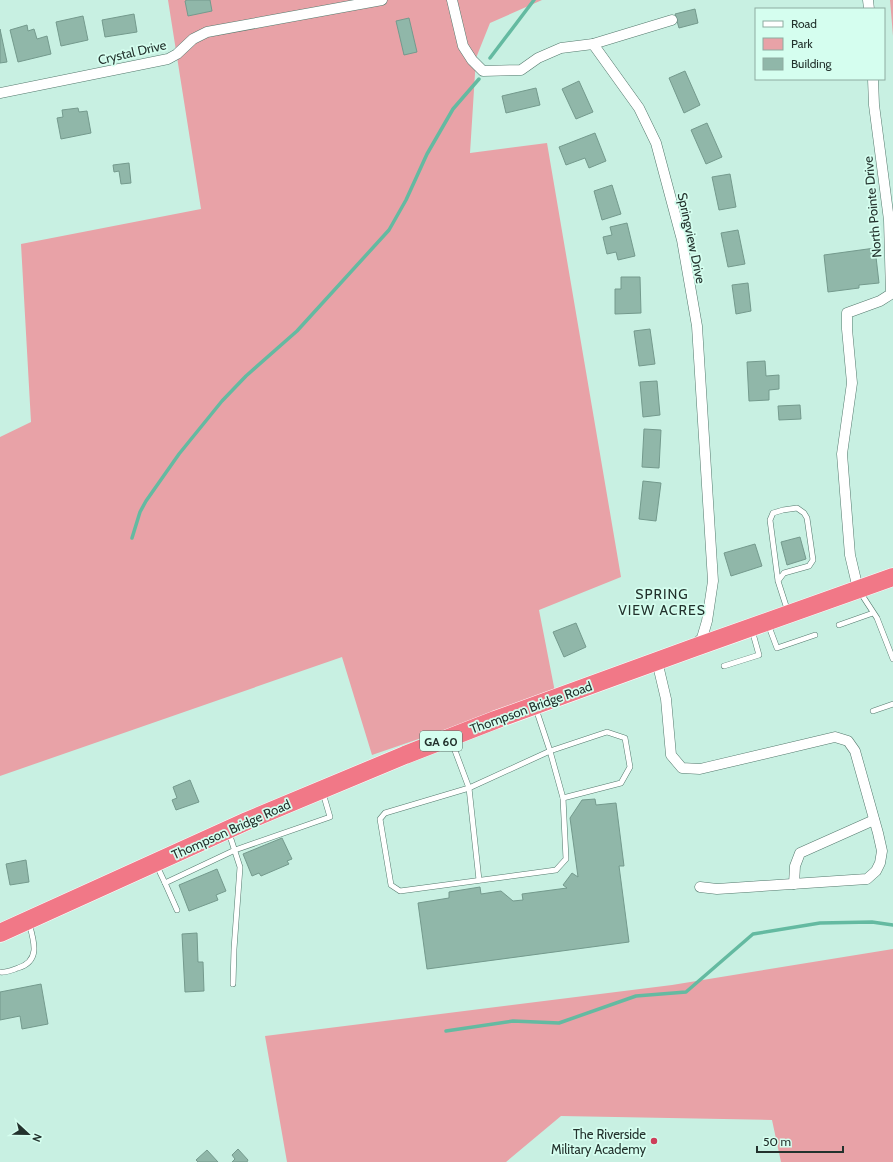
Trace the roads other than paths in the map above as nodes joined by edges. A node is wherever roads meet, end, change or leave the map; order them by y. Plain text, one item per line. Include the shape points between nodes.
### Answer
1 (382, 0) edge
2 (452, 0) edge
3 (672, 20) dead end
4 (593, 44) junction
5 (873, 80) edge
6 (0, 93) edge
7 (891, 580) edge
8 (778, 581) junction
9 (858, 589) junction
10 (874, 613) junction
11 (788, 614) junction
12 (759, 624) junction
13 (839, 625) dead end
14 (815, 635) dead end
15 (693, 648) junction
16 (893, 659) edge
17 (657, 661) junction
18 (724, 666) dead end
19 (893, 704) edge
20 (535, 705) junction
21 (873, 711) dead end
22 (450, 737) junction
23 (550, 752) junction
24 (469, 788) junction
25 (322, 790) junction
26 (563, 798) junction
27 (874, 820) junction
28 (228, 830) junction
29 (234, 850) junction
30 (155, 863) junction
31 (478, 880) junction
32 (166, 883) junction
33 (794, 884) junction
34 (700, 887) dead end
35 (178, 910) dead end
36 (28, 920) junction
37 (0, 933) edge
38 (0, 972) edge
39 (233, 984) dead end

1 - 6 street, Crystal Drive via 207,32 193,39 168,59
2 - 4 street via 463,46 483,71 521,70 538,58 561,48
3 - 4 street
4 - 15 street, Springview Drive via 640,108 656,143 682,240 697,326 713,581 708,621 702,638
5 - 9 street, North Pointe Drive via 889,220 891,294 880,301 847,313 852,383 842,454 850,555
7 - 9 highway, Thompson Bridge Road / GA 60
8 - 8 lane via 784,573 809,566 813,560 807,518 797,508 773,513 770,520
8 - 11 lane
9 - 10 lane
9 - 11 highway, Thompson Bridge Road / GA 60
10 - 13 lane
10 - 16 lane
11 - 12 highway, Thompson Bridge Road / GA 60
12 - 14 lane via 777,648
12 - 15 highway, Thompson Bridge Road / GA 60
12 - 18 lane via 759,655
15 - 17 highway, Thompson Bridge Road / GA 60
17 - 20 highway, Thompson Bridge Road / GA 60
17 - 27 street via 666,699 671,755 682,768 700,769 835,737 848,741 855,751
19 - 21 lane
20 - 22 highway, Thompson Bridge Road / GA 60
20 - 23 lane
22 - 24 lane
22 - 25 highway, Thompson Bridge Road / GA 60
23 - 24 lane
23 - 26 lane
23 - 26 lane via 607,732 625,738 630,767 621,783
24 - 31 lane
24 - 31 lane via 385,813 380,819 391,885 400,891
25 - 28 highway, Thompson Bridge Road / GA 60
25 - 29 lane via 330,817
26 - 31 lane via 566,859 556,870
27 - 33 street via 800,853 795,866
27 - 33 street via 882,851 876,871 867,879
28 - 29 lane
28 - 30 highway, Thompson Bridge Road / GA 60
29 - 32 lane
29 - 39 lane via 240,867
30 - 32 lane
30 - 36 highway, Thompson Bridge Road / GA 60
32 - 35 lane
33 - 34 street via 717,889
36 - 37 highway, Thompson Bridge Road / GA 60
36 - 38 lane via 35,952 31,960 24,967

